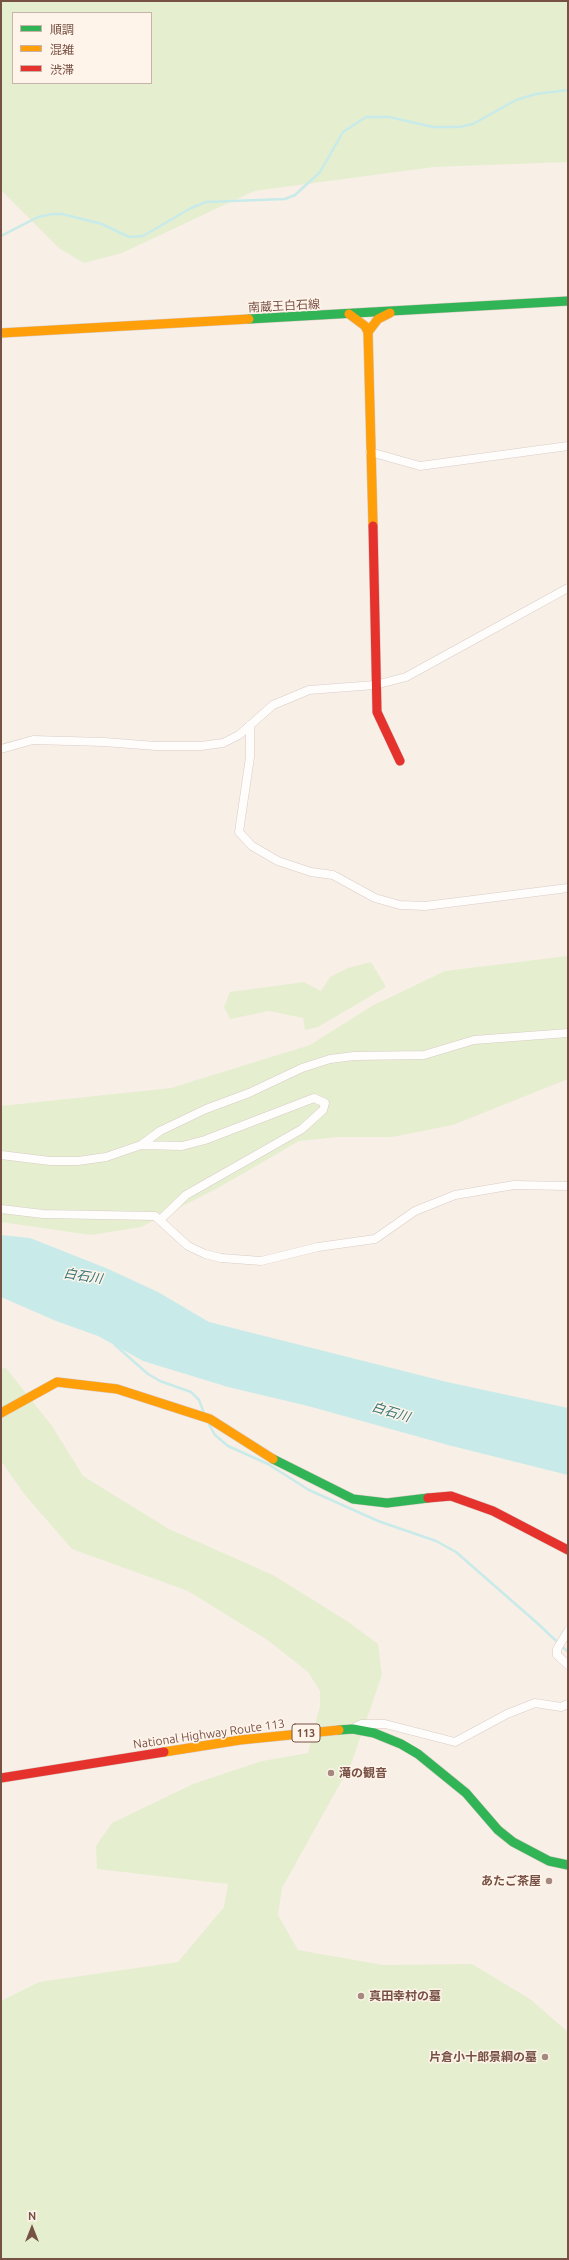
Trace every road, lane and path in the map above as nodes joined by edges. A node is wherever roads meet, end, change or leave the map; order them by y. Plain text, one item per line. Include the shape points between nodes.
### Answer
1 (568, 301) edge
2 (393, 312) junction
3 (349, 314) junction
4 (368, 332) junction
5 (1, 333) edge
6 (568, 446) edge
7 (370, 452) junction
8 (568, 588) edge
9 (375, 685) junction
10 (250, 724) junction
11 (1, 749) edge
12 (400, 761) dead end
13 (568, 888) edge
14 (568, 1033) edge
15 (141, 1145) junction
16 (1, 1155) edge
17 (568, 1186) edge
18 (1, 1209) edge
19 (161, 1219) junction
20 (1, 1413) edge
21 (568, 1550) edge
22 (568, 1631) edge
23 (568, 1665) edge
24 (568, 1704) edge
25 (353, 1729) junction
26 (1, 1778) edge
27 (568, 1865) edge

1 - 2 main road, 南蔵王白石線
2 - 3 main road, 南蔵王白石線
2 - 4 main road via 378,319
3 - 4 main road via 365,326
3 - 5 main road, 南蔵王白石線
4 - 7 main road
6 - 7 street via 420,466
7 - 9 main road
8 - 9 street via 406,677
9 - 10 street via 309,690 273,705
9 - 12 main road via 377,712
10 - 11 street via 234,738 208,745 156,746 33,740
10 - 13 street via 250,757 239,832 252,846 278,862 311,872 333,875 375,898 400,905 425,906
14 - 15 street via 474,1040 424,1055 330,1059 302,1068 249,1093 206,1109 160,1131
15 - 16 street via 106,1157 78,1161 50,1161
15 - 19 street via 189,1145 314,1098 325,1103 325,1108 318,1116 302,1129 186,1195
17 - 19 street via 514,1185 456,1195 416,1211 375,1239 318,1247 261,1261 205,1254 188,1246
18 - 19 street via 44,1214 148,1215
20 - 21 main road via 57,1382 117,1389 206,1417 294,1471 353,1499 387,1503 439,1496 457,1497 493,1511
22 - 23 street via 557,1649 557,1654
24 - 25 street via 561,1707 535,1703 507,1714 455,1742 385,1724 361,1724
25 - 26 main road, National Highway Route 113 / 113 via 240,1740
25 - 27 main road, National Highway Route 113 / 113 via 374,1733 418,1754 466,1793 498,1830 513,1842 542,1858

